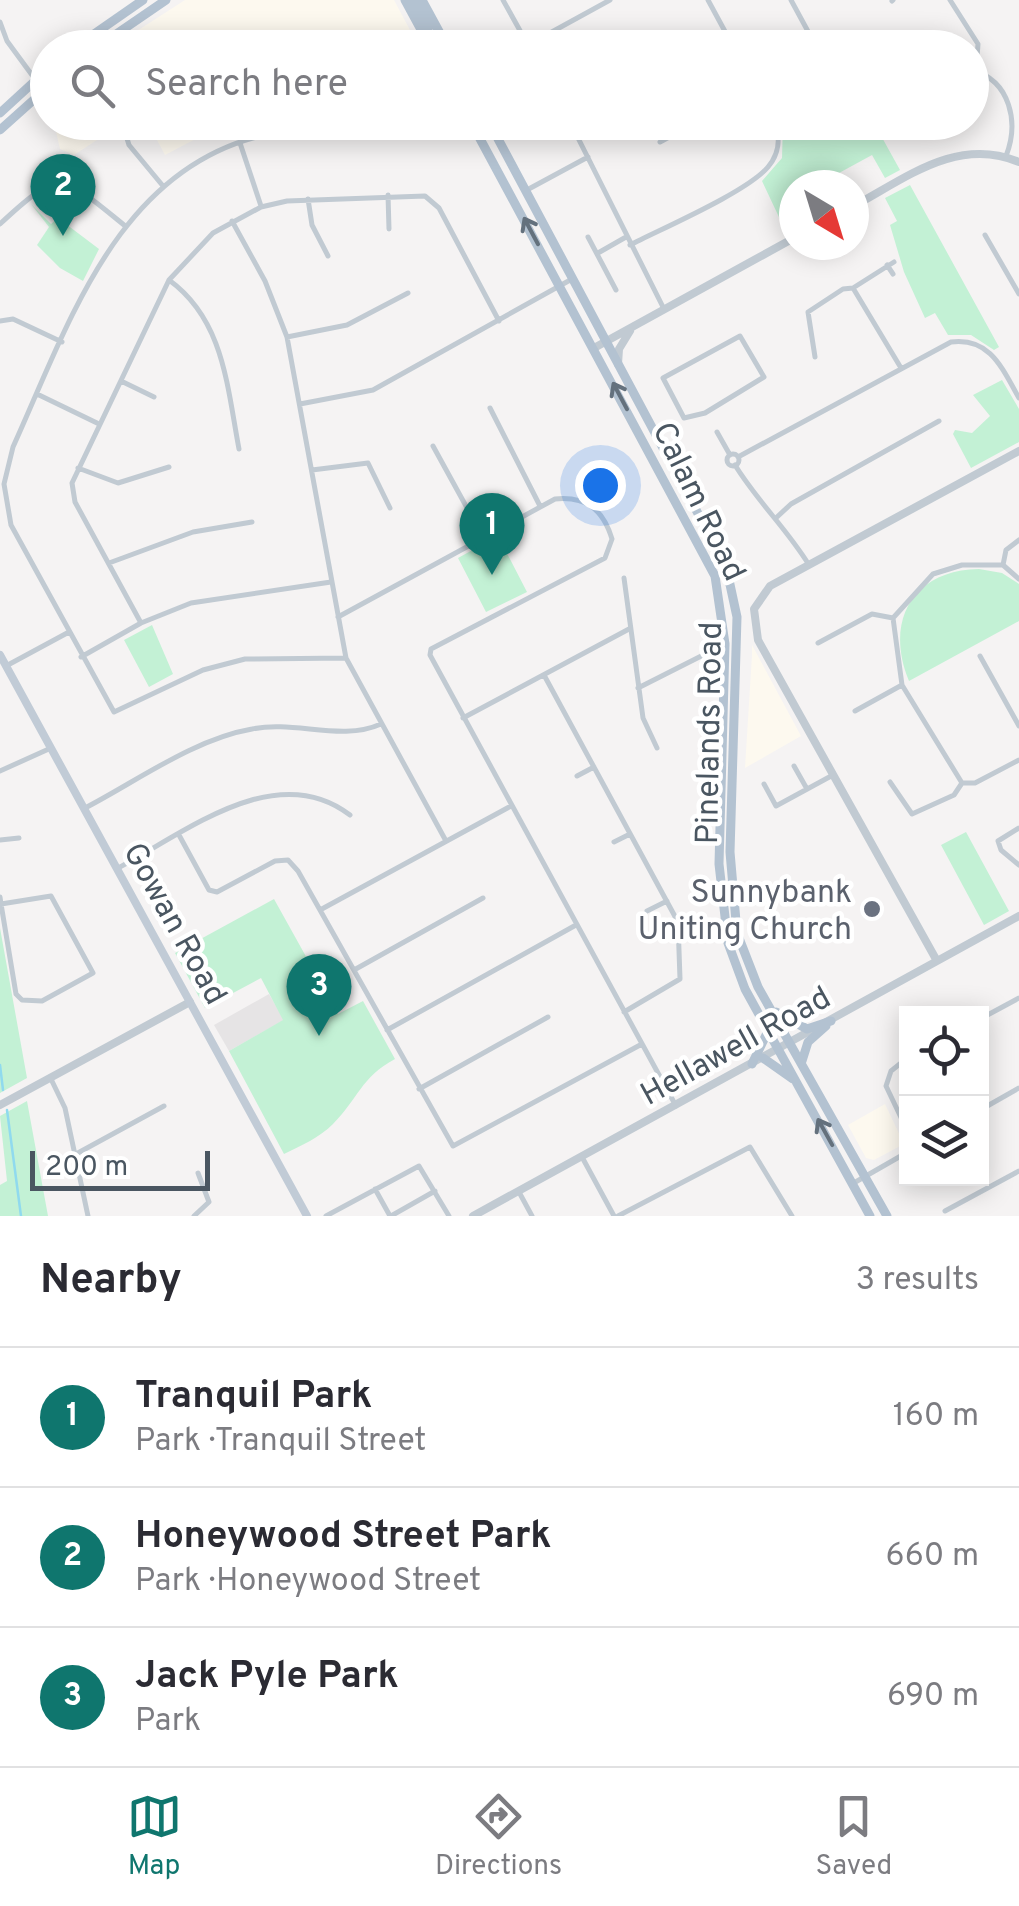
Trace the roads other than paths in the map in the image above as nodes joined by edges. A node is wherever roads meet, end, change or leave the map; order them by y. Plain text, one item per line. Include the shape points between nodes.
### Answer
1 (143, 0) edge
2 (166, 0) edge
3 (405, 0) edge
4 (414, 0) edge
5 (422, 0) edge
6 (503, 0) edge
7 (610, 0) edge
8 (708, 0) edge
9 (791, 0) edge
10 (950, 0) edge
11 (0, 22) edge
12 (100, 30) edge
13 (122, 30) edge
14 (422, 30) edge
15 (428, 30) edge
16 (438, 30) edge
17 (520, 30) edge
18 (557, 30) edge
19 (724, 30) edge
20 (807, 30) edge
21 (969, 30) edge
22 (3, 43) edge
23 (30, 75) edge
24 (989, 80) edge
25 (30, 86) edge
26 (30, 102) edge
27 (0, 113) edge
28 (0, 130) edge
29 (127, 140) edge
30 (254, 140) edge
31 (481, 140) edge
32 (498, 140) edge
33 (579, 140) edge
34 (664, 140) edge
35 (775, 140) edge
36 (660, 142) dead end
37 (240, 143) junction
38 (1006, 156) junction
39 (588, 157) junction
40 (63, 161) dead end
41 (1019, 162) edge
42 (61, 182) junction
43 (163, 186) junction
44 (525, 191) junction
45 (388, 196) junction
46 (869, 198) edge
47 (308, 199) junction
48 (262, 207) junction
49 (232, 221) junction
50 (0, 224) edge
51 (124, 225) junction
52 (389, 229) dead end
53 (985, 235) dead end
54 (588, 237) dead end
55 (626, 237) junction
56 (630, 246) junction
57 (779, 246) edge
58 (597, 253) junction
59 (328, 256) dead end
60 (893, 274) dead end
61 (169, 280) junction
62 (572, 280) junction
63 (560, 286) junction
64 (853, 288) junction
65 (616, 290) dead end
66 (408, 293) dead end
67 (1019, 294) edge
68 (664, 308) junction
69 (0, 321) edge
70 (499, 321) junction
71 (632, 327) junction
72 (287, 337) junction
73 (606, 341) junction
74 (62, 342) junction
75 (594, 348) junction
76 (815, 357) dead end
77 (618, 365) junction
78 (900, 368) junction
79 (1019, 372) edge
80 (1008, 379) junction
81 (120, 380) junction
82 (37, 394) junction
83 (154, 397) dead end
84 (1019, 398) edge
85 (300, 404) junction
86 (490, 408) dead end
87 (705, 414) joint
88 (939, 421) dead end
89 (98, 424) junction
90 (717, 432) dead end
91 (433, 446) dead end
92 (238, 449) dead end
93 (1019, 451) edge
94 (734, 456) junction
95 (3, 465) edge
96 (78, 467) junction
97 (169, 467) dead end
98 (312, 470) junction
99 (540, 506) junction
100 (390, 508) dead end
101 (777, 517) junction
102 (703, 520) joint
103 (252, 522) dead end
104 (483, 537) junction
105 (1019, 540) edge
106 (109, 563) junction
107 (1003, 564) junction
108 (809, 565) junction
109 (624, 578) dead end
110 (1019, 579) edge
111 (331, 582) junction
112 (338, 618) junction
113 (893, 618) junction
114 (141, 623) junction
115 (629, 629) junction
116 (68, 632) junction
117 (737, 638) junction
118 (818, 643) dead end
119 (724, 644) junction
120 (0, 655) edge
121 (81, 656) junction
122 (980, 656) dead end
123 (346, 658) junction
124 (6, 666) junction
125 (544, 674) junction
126 (902, 685) junction
127 (638, 688) junction
128 (855, 711) dead end
129 (463, 718) junction
130 (382, 724) junction
131 (1019, 726) edge
132 (52, 748) junction
133 (657, 748) dead end
134 (1019, 760) edge
135 (794, 766) dead end
136 (594, 767) junction
137 (0, 771) edge
138 (833, 775) junction
139 (576, 776) dead end
140 (890, 782) dead end
141 (962, 783) junction
142 (764, 784) dead end
143 (807, 789) junction
144 (511, 806) junction
145 (85, 808) junction
146 (350, 815) dead end
147 (1019, 828) edge
148 (630, 834) junction
149 (179, 836) junction
150 (19, 838) dead end
151 (0, 840) edge
152 (446, 841) junction
153 (614, 842) dead end
154 (1019, 865) edge
155 (118, 868) junction
156 (483, 898) dead end
157 (1, 901) edge
158 (666, 901) junction
159 (320, 910) junction
160 (647, 912) dead end
161 (1019, 916) edge
162 (576, 926) junction
163 (937, 962) junction
164 (354, 970) junction
165 (1019, 998) edge
166 (190, 1002) junction
167 (768, 1004) junction
168 (624, 1012) junction
169 (989, 1014) edge
170 (548, 1017) dead end
171 (832, 1021) junction
172 (386, 1030) junction
173 (768, 1031) junction
174 (790, 1043) junction
175 (642, 1044) junction
176 (779, 1050) junction
177 (763, 1058) junction
178 (752, 1064) junction
179 (899, 1065) edge
180 (804, 1069) junction
181 (50, 1078) junction
182 (799, 1084) junction
183 (1019, 1088) edge
184 (419, 1089) junction
185 (0, 1105) edge
186 (989, 1105) edge
187 (164, 1106) dead end
188 (676, 1106) junction
189 (899, 1113) edge
190 (76, 1154) junction
191 (581, 1156) junction
192 (899, 1157) edge
193 (1019, 1171) edge
194 (198, 1173) dead end
195 (865, 1176) junction
196 (852, 1184) junction
197 (375, 1189) junction
198 (435, 1191) junction
199 (518, 1191) junction
200 (945, 1211) dead end
201 (88, 1216) edge
202 (194, 1216) edge
203 (308, 1216) edge
204 (326, 1216) edge
205 (390, 1216) edge
206 (449, 1216) edge
207 (473, 1216) edge
208 (532, 1216) edge
209 (616, 1216) edge
210 (792, 1216) edge
211 (870, 1216) edge
212 (887, 1216) edge

1 - 12 main road
2 - 13 main road
3 - 14 main road
4 - 15 main road
5 - 16 main road
6 - 17 street
7 - 18 street
8 - 19 street
9 - 20 street
10 - 21 street
11 - 22 street
22 - 23 street
24 - 38 street via 1013,113
25 - 27 main road
26 - 28 main road
29 - 43 street
30 - 37 street
63 -> 31 main road, Calam Road
32 - 44 main road, Calam Road
33 - 39 street
34 - 36 street
35 - 56 street via 776,154 758,175
37 - 43 street
37 - 48 street
38 - 41 street
38 - 46 street via 950,155
39 - 44 street
39 - 55 street
40 - 42 street
42 - 50 street via 42,187
42 - 51 street
43 - 51 street
44 - 62 main road, Calam Road
45 - 47 street
45 - 52 street
45 - 70 street via 433,201
47 - 48 street
47 - 59 street
48 - 49 street
49 - 61 street via 197,246
49 - 72 street
51 - 74 street
53 - 67 street
54 - 58 street
55 - 56 street
55 - 58 street
56 - 68 street
57 - 68 street
58 - 65 street
60 - 64 street via 891,264
61 - 81 street
61 - 92 street via 197,303 214,335
62 - 63 street
62 - 73 main road, Calam Road
63 - 70 street
63 - 75 main road, Calam Road
64 - 76 street via 808,312
64 - 78 street
66 - 72 street via 347,325
68 - 71 street
69 - 74 street via 13,318
70 - 85 street via 373,390
71 - 73 street
71 - 77 street
72 - 85 street
73 - 75 street
73 - 77 main road, Calam Road
74 - 82 street
119 -> 75 main road, Calam Road via 721,598 708,560
77 - 102 main road, Calam Road
78 - 80 street via 965,340 984,347
78 - 94 street
79 - 80 street
80 - 84 street
81 - 83 street
81 - 89 street
82 - 89 street
82 - 95 street
85 - 98 street
86 - 99 street
87 - 87 street via 684,418 663,378 740,336 764,377
88 - 101 street
89 - 96 street
90 - 94 street
91 - 104 street
93 - 108 street
94 - 101 street via 750,489
95 - 116 street via 11,525
96 - 97 street via 118,483
96 - 106 street via 71,492
98 - 100 street via 368,463
98 - 111 street
99 - 104 street
99 - 129 street via 568,498 588,502 612,545 600,561 432,649
101 - 108 street
102 - 117 main road, Pinelands Road via 729,573
103 - 106 street via 193,532
104 - 112 street
105 - 107 street via 1006,550
106 - 114 street
107 - 110 street
107 - 113 street via 934,574
108 - 138 street via 757,600 755,630
109 - 115 street
111 - 112 street
111 - 114 street via 215,596
112 - 123 street
113 - 118 street via 872,614
113 - 126 street
114 - 121 street
115 - 125 street
115 - 127 street
116 - 121 street
116 - 124 street
117 - 119 street
117 - 167 main road, Pinelands Road via 732,897 743,952
119 - 127 street
119 - 173 main road, Calam Road via 721,906 739,975
120 - 124 main road, Gowan Road
121 - 123 street via 114,712 203,670 245,659
122 - 131 street
123 - 130 street
124 - 132 main road, Gowan Road
125 - 129 street
125 - 136 street
126 - 128 street
126 - 141 street
127 - 133 street via 642,718
129 - 144 street
130 - 145 street via 351,734 277,725 227,735
130 - 152 street
132 - 137 street
132 - 145 main road, Gowan Road
134 - 141 street via 975,784
135 - 143 street
136 - 139 street
136 - 148 street
138 - 143 street
138 - 163 street
140 - 141 street via 912,814 954,795
142 - 143 street via 776,806
144 - 152 street
144 - 162 street
145 - 155 main road, Gowan Road
146 - 149 street via 336,804 282,793 234,806
147 - 154 street via 998,841
148 - 153 street
148 - 158 street
149 - 155 street
149 - 159 street via 209,890 218,892 288,860
150 - 151 street
152 - 159 street
155 - 166 main road, Gowan Road
156 - 164 street
157 - 157 street via 51,896 93,973 42,1001 22,1000
158 - 160 street
158 - 168 street via 678,922 680,979
159 - 164 street
161 - 163 street, Hellawell Road
162 - 168 street
162 - 172 street
163 - 171 street, Hellawell Road
164 - 172 street
165 - 169 street
166 - 181 street
166 - 203 main road, Gowan Road
167 - 171 main road via 800,1028
167 - 174 main road, Pinelands Road
168 - 175 street
170 - 184 street
171 - 174 street, Hellawell Road
171 - 180 main road via 804,1049
172 - 184 street
173 - 176 main road, Calam Road
173 - 178 main road
174 - 176 street, Hellawell Road
174 - 180 main road, Pinelands Road
175 - 184 street via 453,1146
175 - 188 street
176 - 177 street, Hellawell Road
176 - 182 main road
177 - 178 street, Hellawell Road
177 - 182 main road
178 - 188 street, Hellawell Road
179 - 189 street via 886,1086
180 - 195 main road, Pinelands Road
181 - 185 street
181 - 190 street
196 -> 182 main road
183 - 186 street
187 - 190 street
188 - 191 street, Hellawell Road
190 - 201 street
191 - 199 street, Hellawell Road
191 - 209 street
192 - 195 street
193 - 200 street
194 - 202 street via 209,1202
195 - 196 street
195 - 212 main road, Pinelands Road
196 - 211 main road
197 - 198 street via 419,1166
197 - 204 street
197 - 205 street
198 - 205 street
198 - 206 street
199 - 207 street, Hellawell Road
199 - 208 street
209 - 210 street via 750,1148

